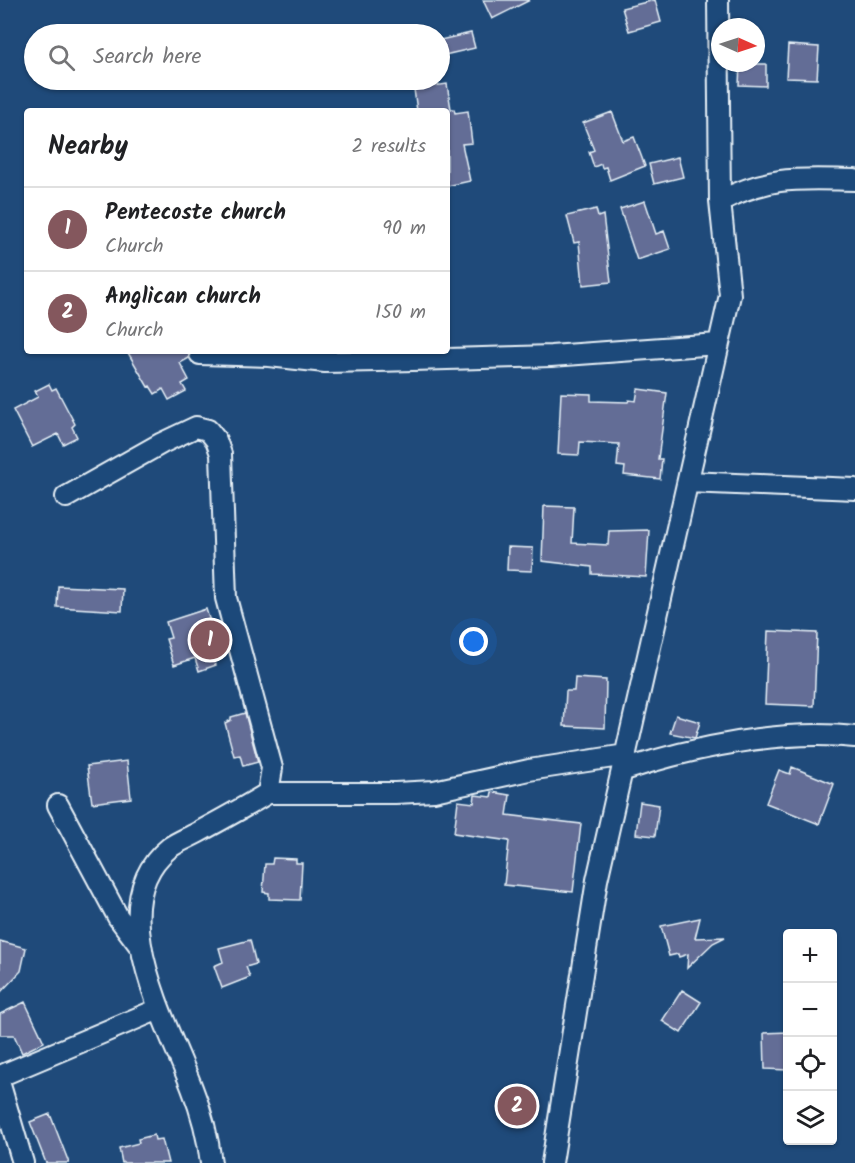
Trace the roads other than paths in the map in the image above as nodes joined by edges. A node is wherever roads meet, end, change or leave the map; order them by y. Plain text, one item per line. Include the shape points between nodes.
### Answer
1 (718, 0) edge
2 (855, 180) edge
3 (720, 201) junction
4 (718, 344) junction
5 (200, 354) dead end
6 (688, 482) junction
7 (855, 489) edge
8 (66, 497) dead end
9 (855, 737) edge
10 (625, 763) junction
11 (268, 793) junction
12 (58, 805) dead end
13 (142, 949) junction
14 (159, 1009) junction
15 (0, 1076) edge
16 (0, 1085) edge
17 (23, 1163) edge
18 (211, 1163) edge
19 (552, 1163) edge

1 - 3 street
2 - 3 street via 773,181 745,188
3 - 4 street via 730,295
4 - 5 street via 551,356 357,361
4 - 6 street
6 - 7 street
6 - 10 street
8 - 11 street via 196,427 208,430 216,440 221,454 226,598 272,768
9 - 10 street via 825,734 713,746
10 - 11 street via 529,770 434,790
10 - 19 street via 597,880
11 - 13 street via 169,848 146,874 139,909
12 - 13 street via 118,917
13 - 14 street
14 - 15 street
14 - 18 street via 196,1099
16 - 17 street

